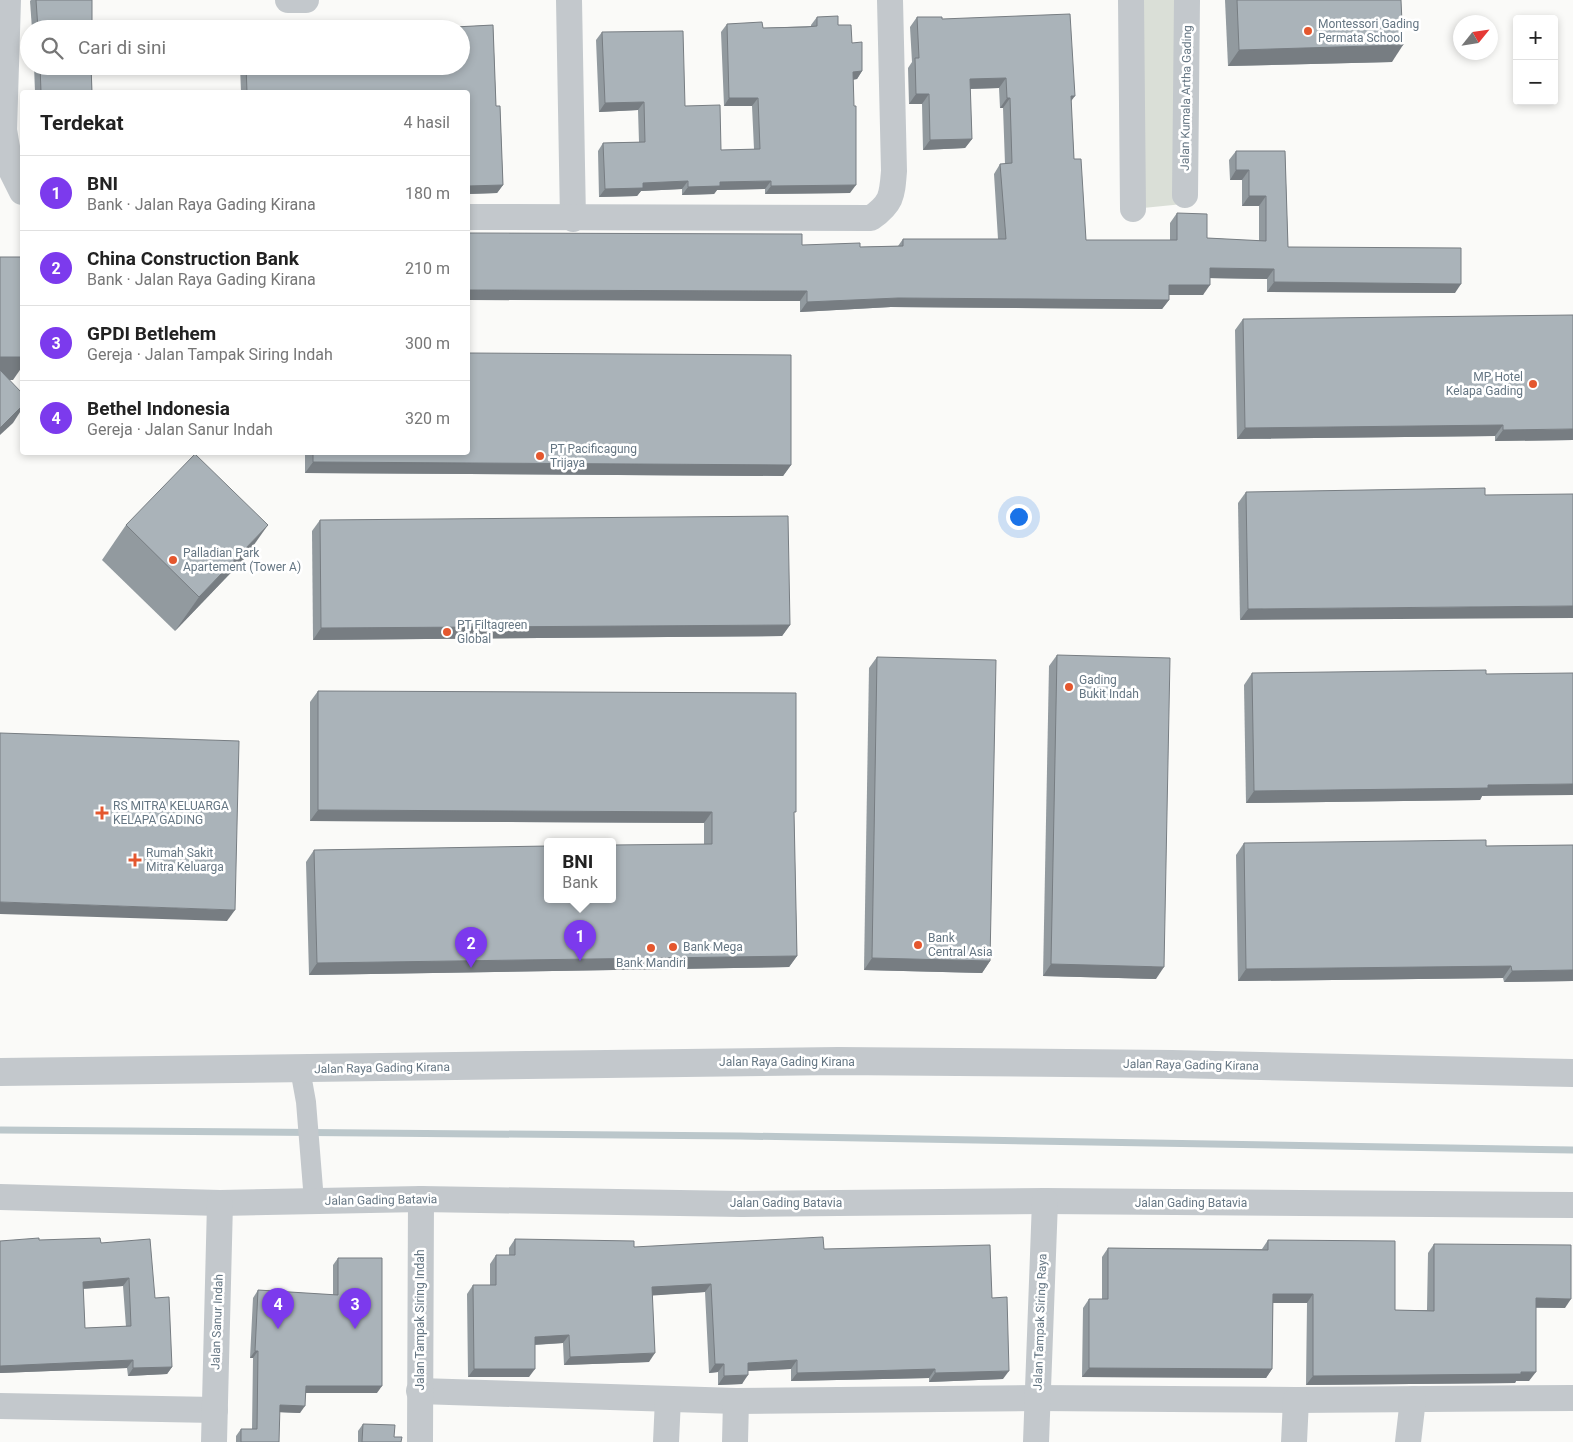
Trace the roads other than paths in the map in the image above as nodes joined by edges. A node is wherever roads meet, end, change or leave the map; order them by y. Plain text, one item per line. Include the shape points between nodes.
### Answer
1 (8, 0) edge
2 (288, 0) edge
3 (306, 0) edge
4 (569, 0) edge
5 (890, 0) edge
6 (1130, 0) edge
7 (1187, 0) edge
8 (20, 188) edge
9 (1185, 195) dead end
10 (1133, 209) dead end
11 (470, 217) edge
12 (573, 218) junction
13 (300, 1069) junction
14 (0, 1072) edge
15 (1573, 1073) edge
16 (313, 1190) junction
17 (0, 1197) edge
18 (421, 1199) junction
19 (1044, 1201) junction
20 (220, 1203) junction
21 (1573, 1206) edge
22 (419, 1391) junction
23 (1037, 1398) junction
24 (1573, 1398) edge
25 (668, 1399) junction
26 (1413, 1399) junction
27 (1296, 1400) junction
28 (736, 1401) junction
29 (0, 1406) edge
30 (215, 1410) junction
31 (214, 1442) edge
32 (420, 1442) edge
33 (666, 1442) edge
34 (735, 1442) edge
35 (1036, 1442) edge
36 (1294, 1442) edge
37 (1408, 1442) edge

1 - 8 street via 4,130 11,170
2 - 3 street
4 - 12 street
5 - 12 street via 892,197 885,208 871,218
6 - 10 street
7 - 9 street, Jalan Kumala Artha Gading
11 - 12 street
13 - 14 street, Jalan Raya Gading Kirana
13 - 15 street, Jalan Raya Gading Kirana via 838,1061
13 - 16 street
16 - 18 street, Jalan Gading Batavia
16 - 20 street, Jalan Gading Batavia
17 - 20 street, Jalan Gading Batavia
18 - 19 street, Jalan Gading Batavia via 742,1204
18 - 22 street, Jalan Tampak Siring Indah
19 - 21 street, Jalan Gading Batavia
19 - 23 street, Jalan Tampak Siring Raya
20 - 30 street, Jalan Sanur Indah
22 - 25 street
22 - 32 street, Jalan Tampak Siring Indah
23 - 27 street
23 - 28 street
23 - 35 street, Jalan Tampak Siring Raya
24 - 26 street
25 - 28 street
25 - 33 street
26 - 27 street
26 - 37 street
27 - 36 street
28 - 34 street
29 - 30 street
30 - 31 street, Jalan Sanur Indah

